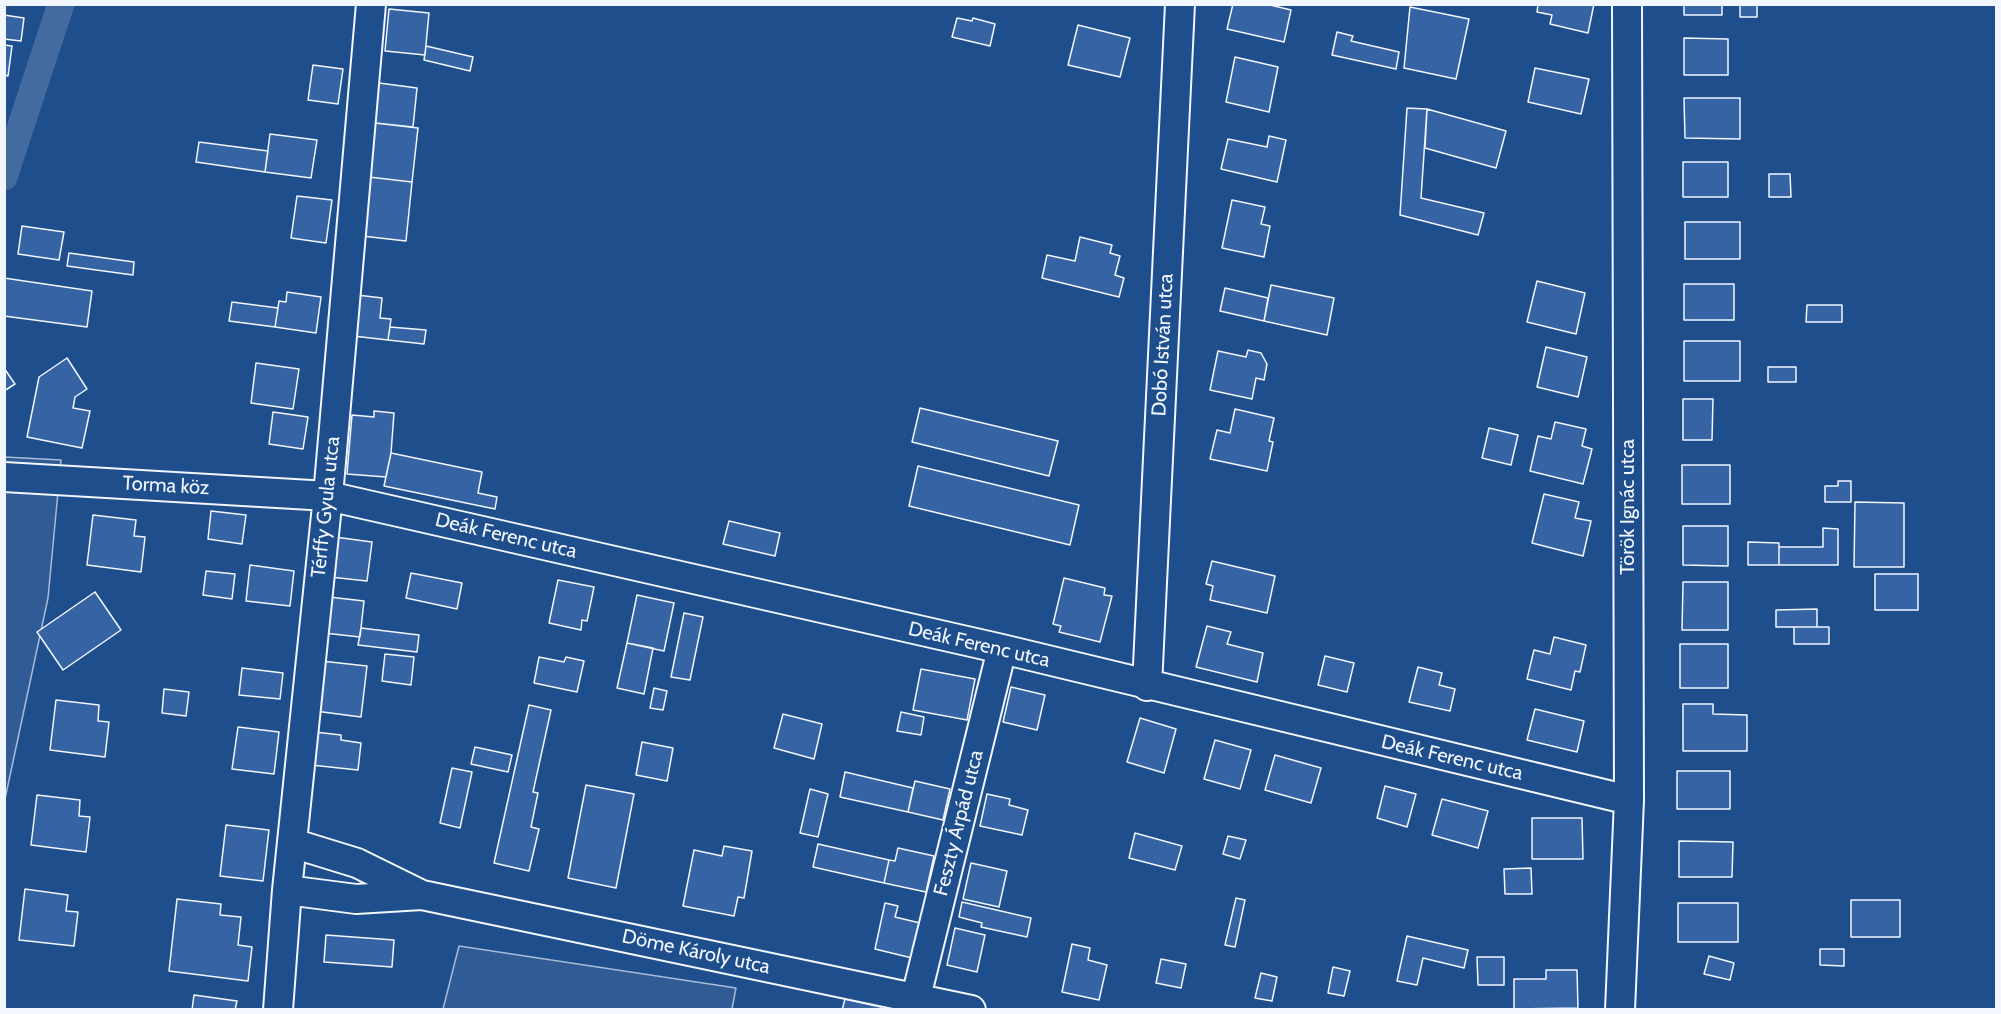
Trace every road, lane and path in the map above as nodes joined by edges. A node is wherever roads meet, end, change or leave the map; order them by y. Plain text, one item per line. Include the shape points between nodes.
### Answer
1 (371, 4) edge
2 (1180, 4) edge
3 (1627, 4) edge
4 (4, 477) edge
5 (328, 496) junction
6 (1002, 650) junction
7 (1147, 686) junction
8 (1629, 801) junction
9 (292, 843) junction
10 (287, 890) junction
11 (422, 895) junction
12 (916, 997) junction
13 (278, 1010) edge
14 (971, 1010) edge
15 (1620, 1010) edge

1 - 5 street, Térffy Gyula utca
2 - 7 street, Dobó István utca
3 - 8 street, Török Ignác utca
4 - 5 street, Torma köz
5 - 6 street, Deák Ferenc utca
5 - 9 street, Térffy Gyula utca
6 - 7 street, Deák Ferenc utca
6 - 12 street, Feszty Árpád utca
7 - 8 street, Deák Ferenc utca
8 - 15 street, Török Ignác utca
9 - 10 street, Térffy Gyula utca
9 - 11 street, Döme Károly utca via 357,863
10 - 11 street, Döme Károly utca via 356,899
10 - 13 street, Térffy Gyula utca
11 - 12 street, Döme Károly utca
12 - 14 street, Döme Károly utca

